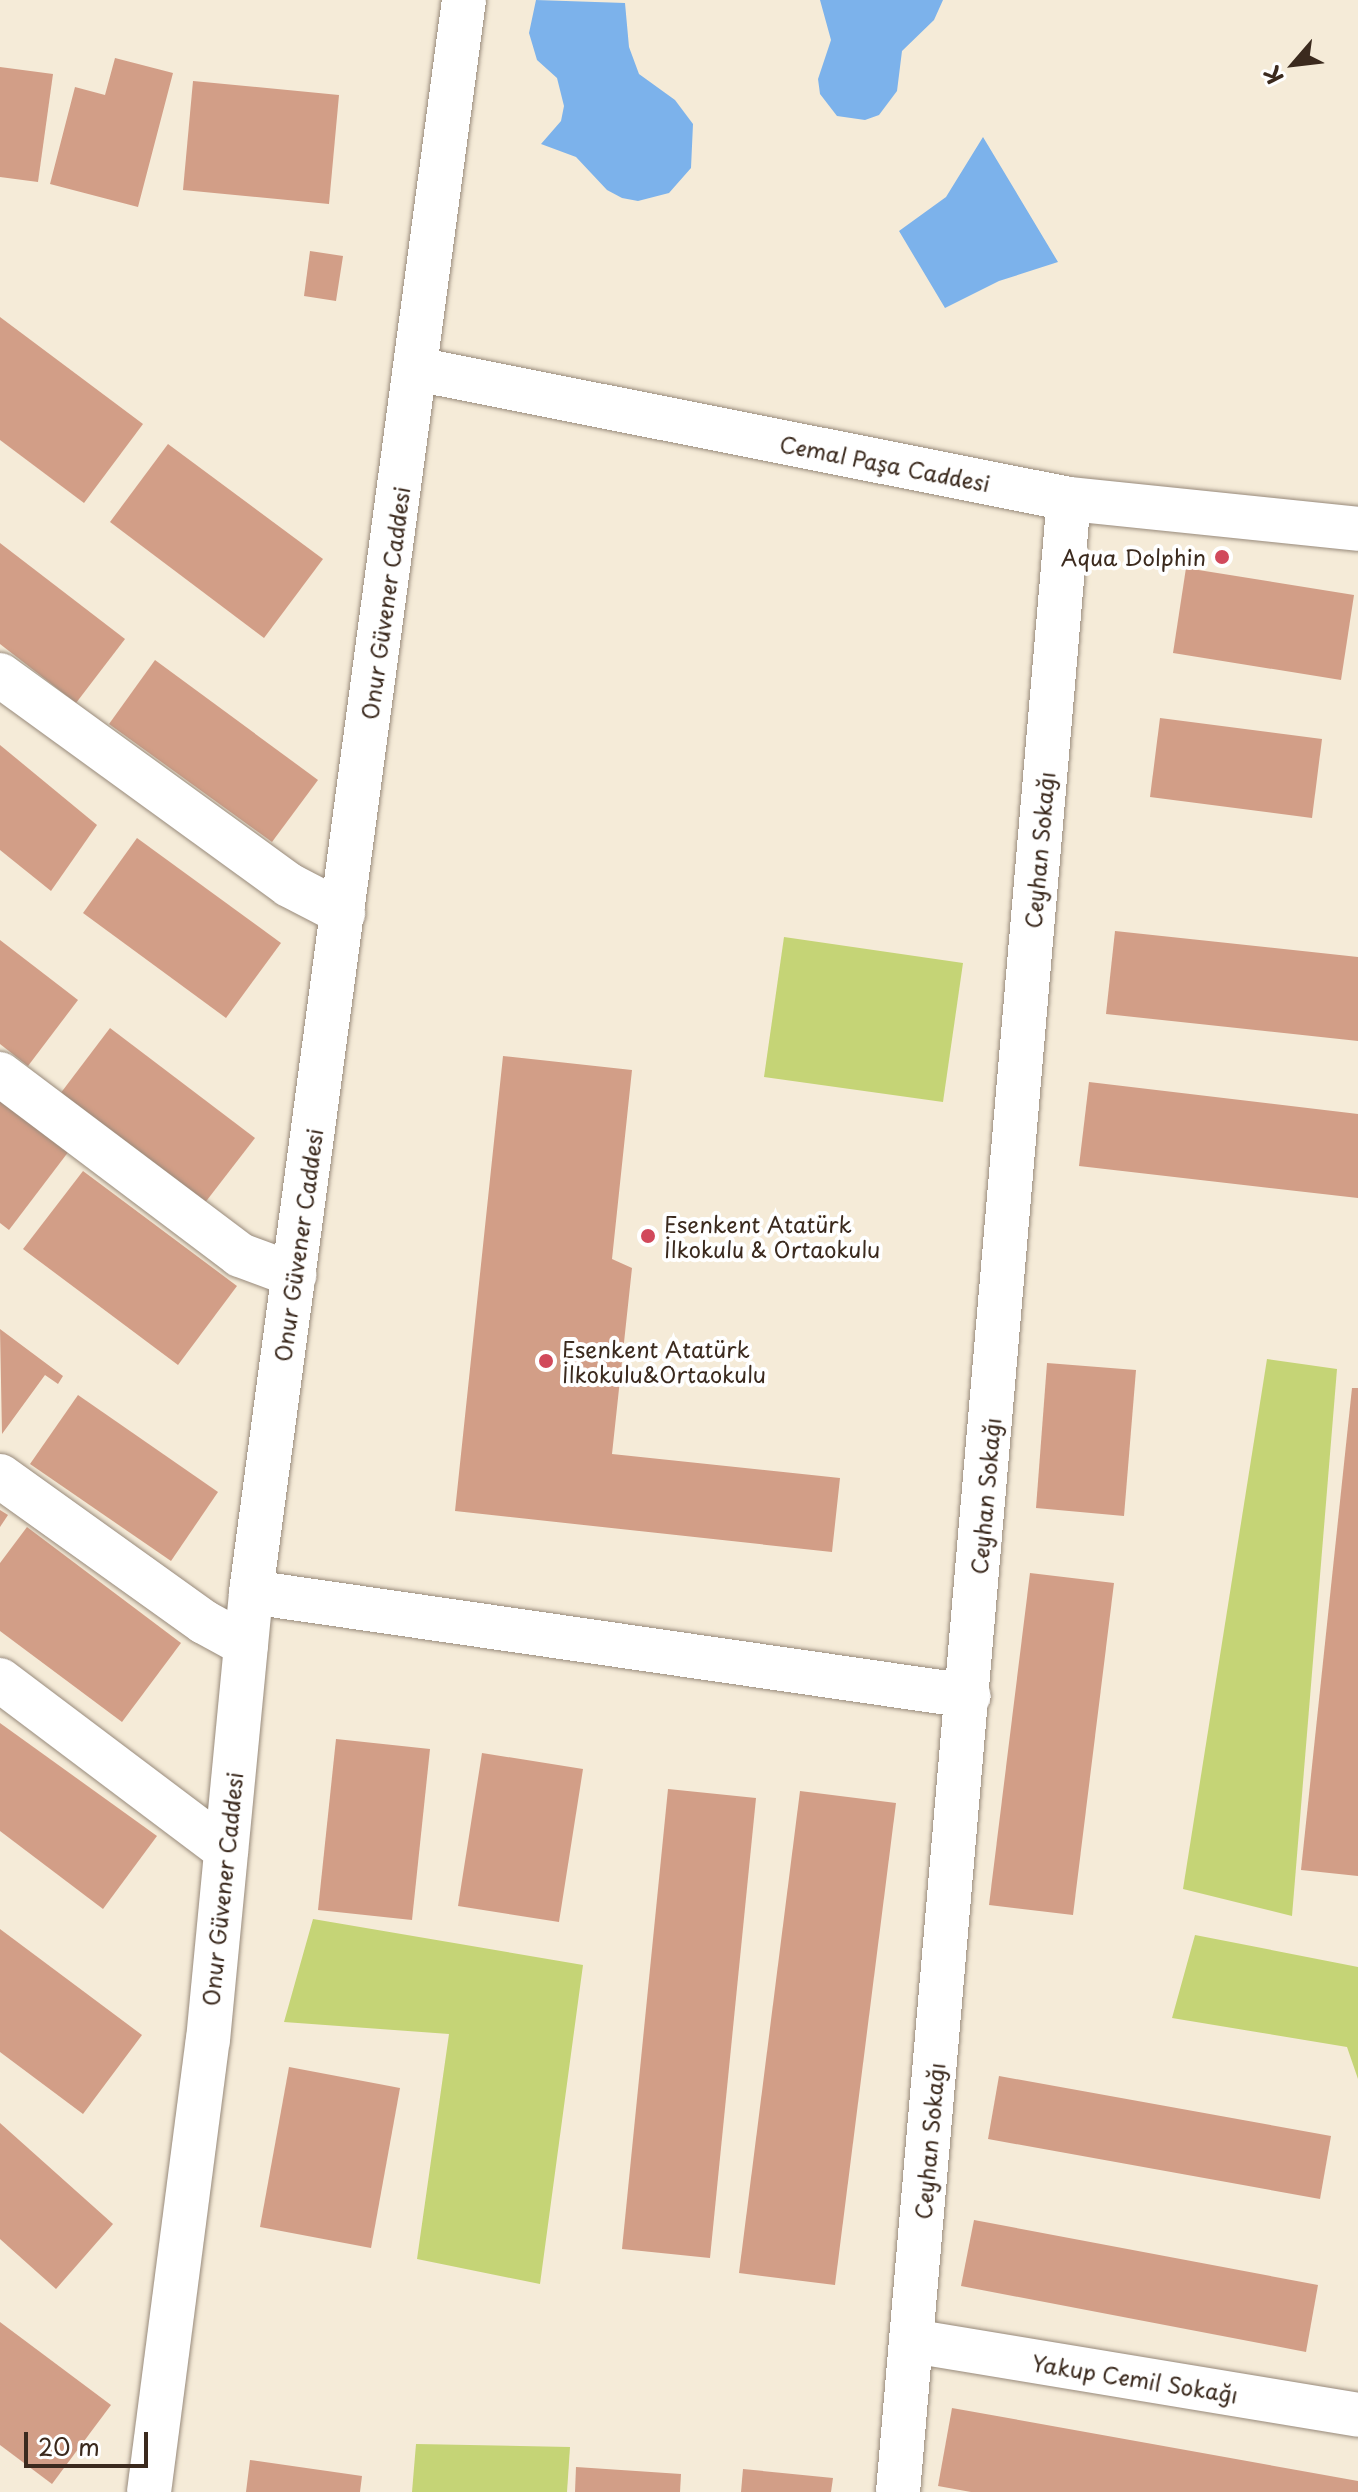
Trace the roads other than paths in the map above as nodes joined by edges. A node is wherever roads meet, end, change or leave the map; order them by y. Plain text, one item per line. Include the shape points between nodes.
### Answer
1 (464, 0) edge
2 (416, 369) junction
3 (1069, 499) junction
4 (1358, 529) edge
5 (0, 675) edge
6 (343, 913) junction
7 (0, 1074) edge
8 (294, 1275) junction
9 (0, 1476) edge
10 (251, 1592) junction
11 (246, 1645) junction
12 (0, 1680) edge
13 (968, 1696) junction
14 (226, 1850) junction
15 (912, 2341) junction
16 (1358, 2415) edge
17 (149, 2492) edge
18 (898, 2492) edge

1 - 2 street, Onur Güvener Caddesi
2 - 3 street, Cemal Paşa Caddesi
2 - 6 street, Onur Güvener Caddesi
3 - 4 street, Cemal Paşa Caddesi
3 - 13 street, Ceyhan Sokağı
5 - 6 street via 289,885
6 - 8 street, Onur Güvener Caddesi
7 - 8 street via 240,1255
8 - 10 street, Onur Güvener Caddesi
9 - 11 street via 204,1622
10 - 11 street, Onur Güvener Caddesi
10 - 13 street
11 - 14 street, Onur Güvener Caddesi
12 - 14 street
13 - 15 street, Ceyhan Sokağı
14 - 17 street, Onur Güvener Caddesi via 208,2040
15 - 16 street, Yakup Cemil Sokağı
15 - 18 street, Ceyhan Sokağı

